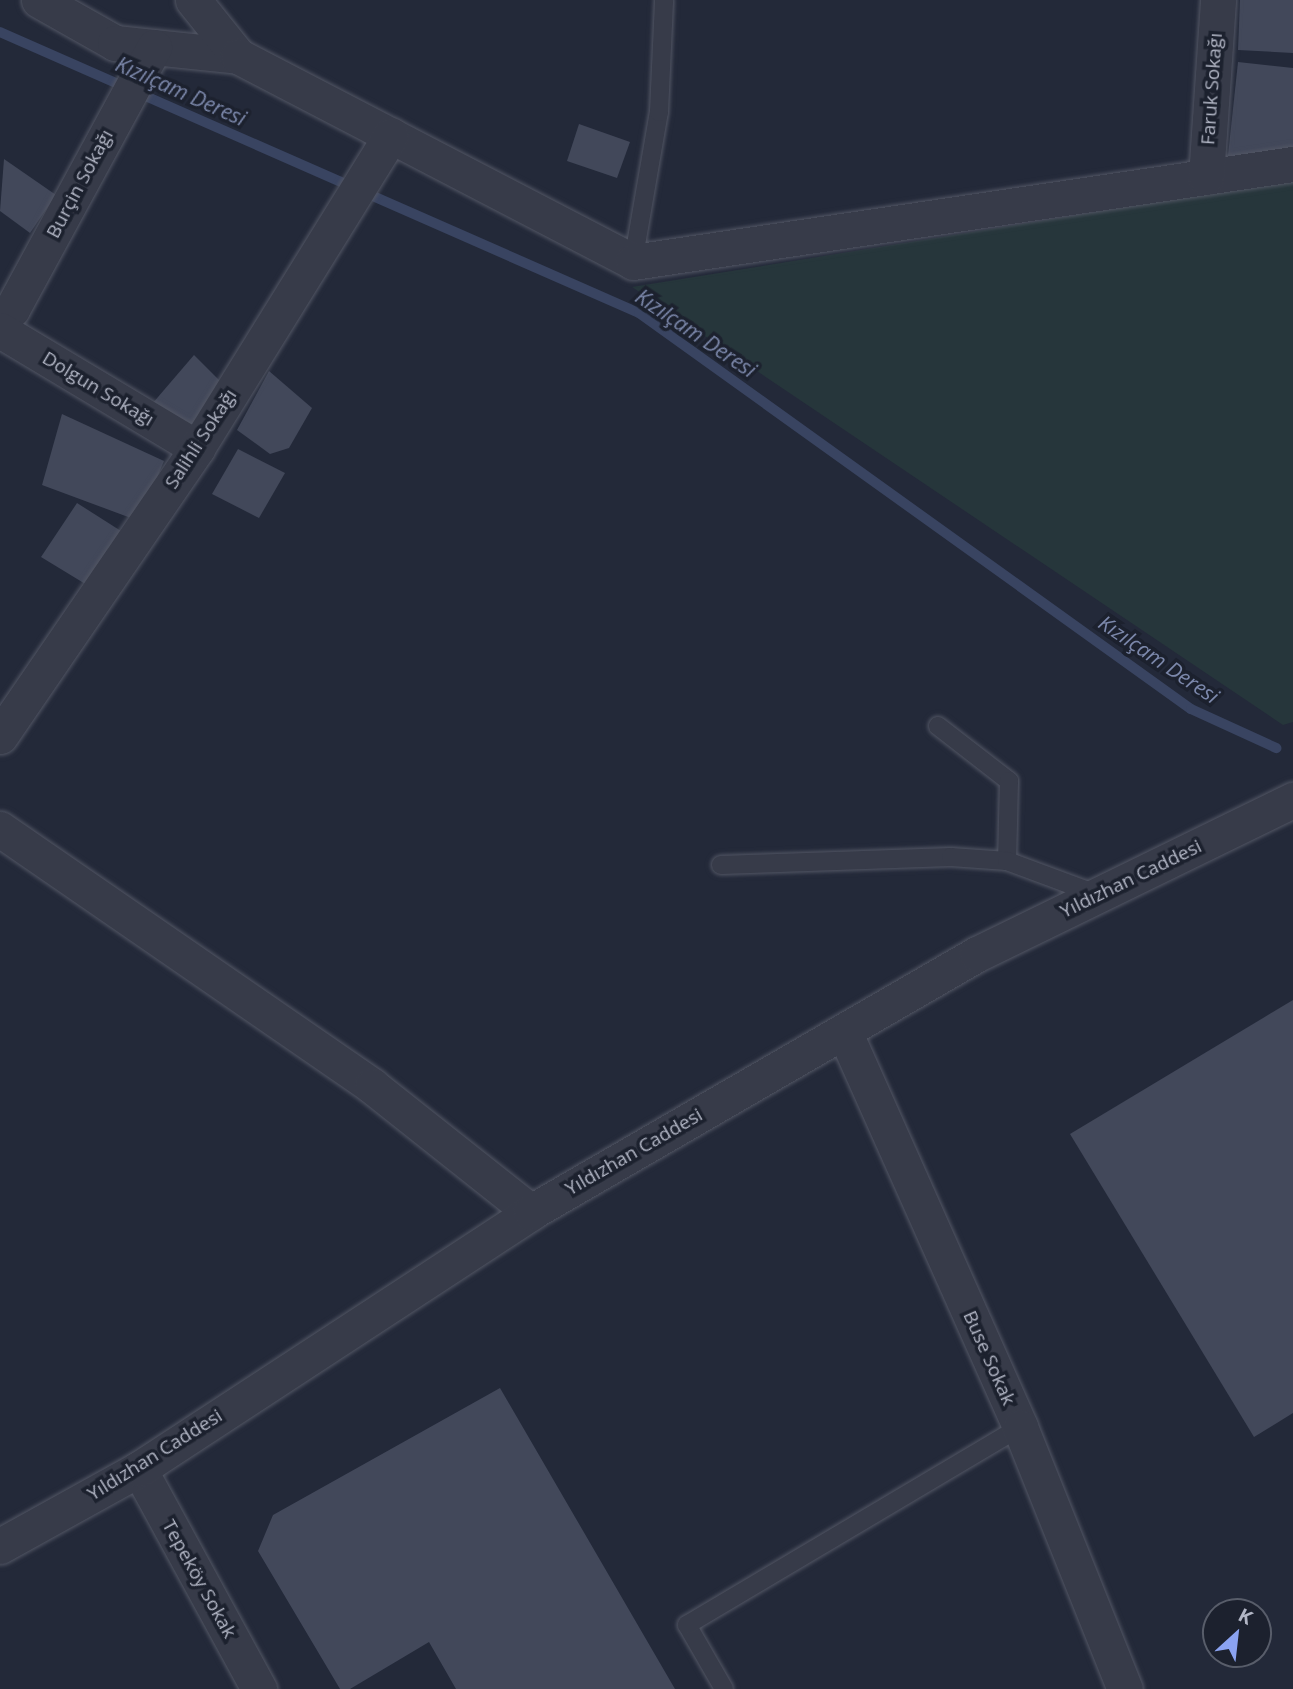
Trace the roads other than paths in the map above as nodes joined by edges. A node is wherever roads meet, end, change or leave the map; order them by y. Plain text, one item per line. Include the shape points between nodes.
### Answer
1 (39, 0) edge
2 (193, 0) edge
3 (664, 0) edge
4 (1218, 0) edge
5 (238, 56) junction
6 (147, 59) junction
7 (391, 135) junction
8 (1293, 164) edge
9 (1206, 177) junction
10 (633, 262) junction
11 (0, 316) edge
12 (0, 330) edge
13 (197, 448) junction
14 (938, 726) dead end
15 (0, 736) edge
16 (1293, 800) edge
17 (0, 829) edge
18 (1007, 861) junction
19 (721, 865) dead end
20 (1098, 895) junction
21 (844, 1031) junction
22 (531, 1212) junction
23 (1020, 1426) junction
24 (139, 1469) junction
25 (0, 1546) edge
26 (259, 1689) edge
27 (724, 1689) edge
28 (1125, 1689) edge

1 - 6 street
2 - 5 street
3 - 10 lane via 659,112
4 - 9 street, Faruk Sokağı
5 - 6 street
5 - 7 street
6 - 11 street, Burçin Sokağı via 12,310
7 - 10 street
7 - 13 street, Salihli Sokağı
8 - 9 street
9 - 10 street
12 - 13 street, Dolgun Sokağı
13 - 15 street, Salihli Sokağı
14 - 18 lane via 1009,781
16 - 20 street, Yıldızhan Caddesi
17 - 22 street via 372,1087
18 - 19 lane via 905,854
18 - 20 lane
20 - 21 street, Yıldızhan Caddesi via 977,954
21 - 22 street, Yıldızhan Caddesi
21 - 23 street, Buse Sokak
22 - 24 street, Yıldızhan Caddesi
23 - 27 lane via 687,1625
23 - 28 street, Buse Sokak
24 - 25 street, Yıldızhan Caddesi
24 - 26 street, Tepeköy Sokak

